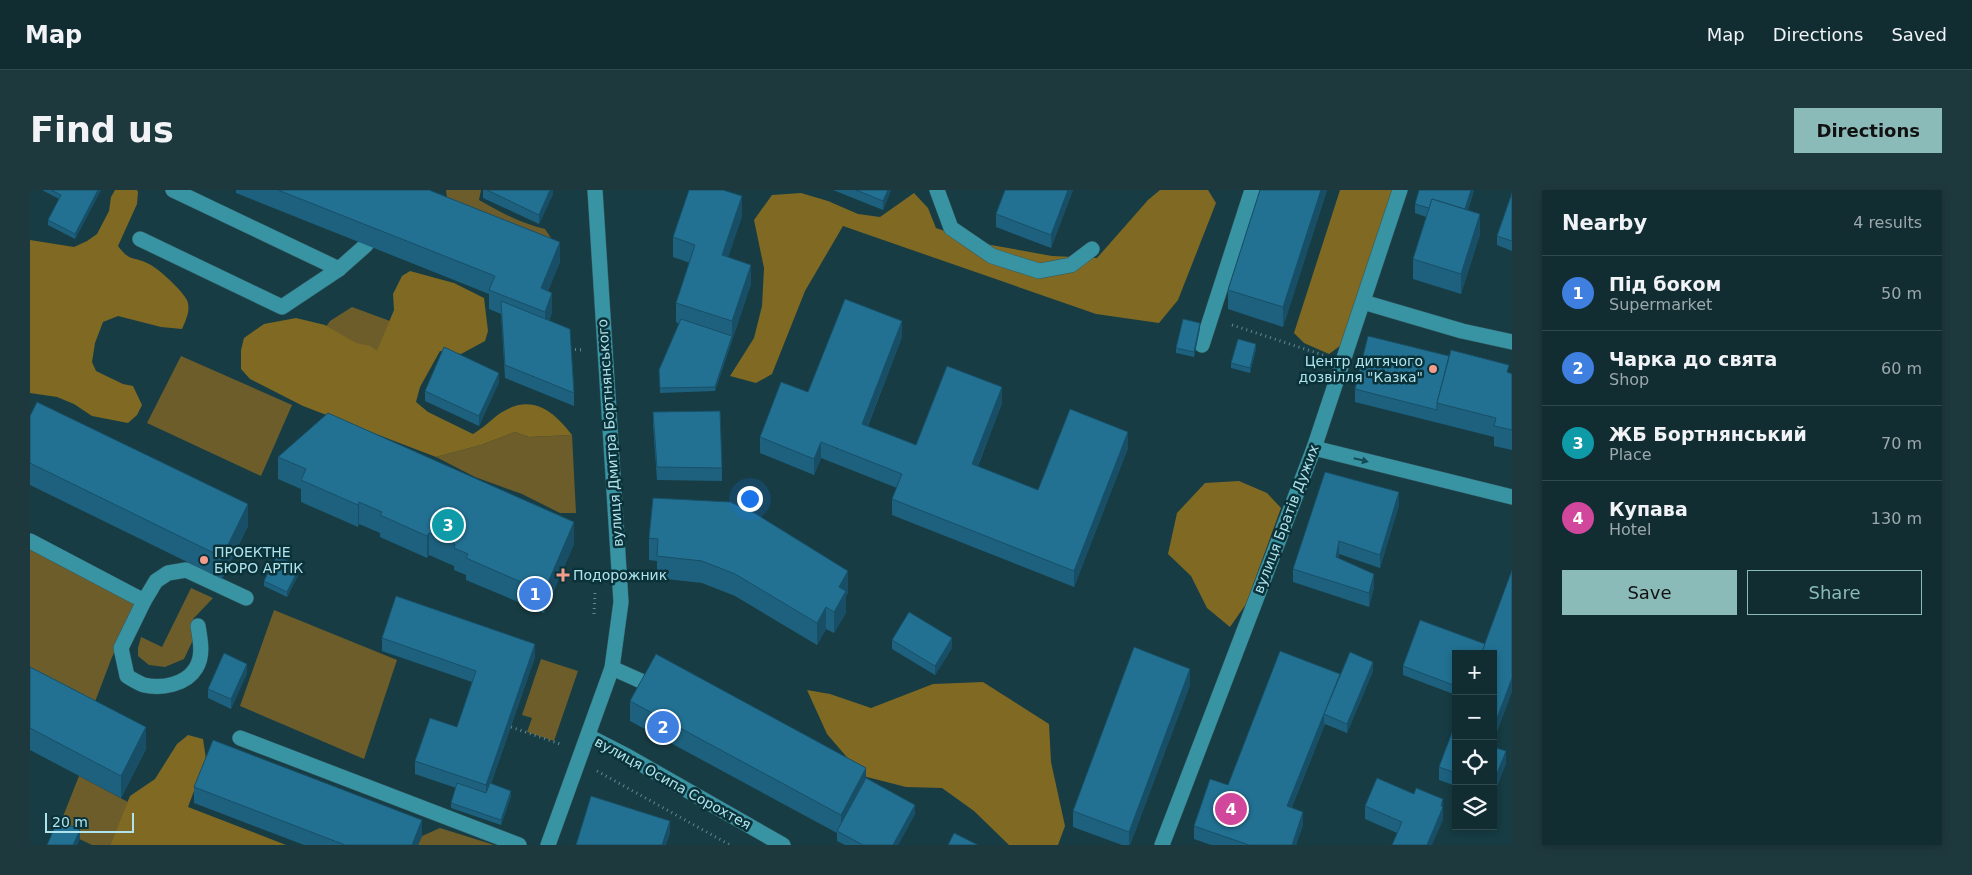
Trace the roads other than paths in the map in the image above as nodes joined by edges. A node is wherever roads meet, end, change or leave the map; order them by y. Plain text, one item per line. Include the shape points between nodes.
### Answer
1 (173, 190) edge
2 (595, 190) edge
3 (937, 190) edge
4 (1252, 190) edge
5 (1400, 190) edge
6 (140, 239) dead end
7 (366, 245) edge
8 (1092, 249) dead end
9 (339, 269) junction
10 (1363, 302) junction
11 (1512, 342) edge
12 (1202, 345) dead end
13 (1314, 448) junction
14 (1512, 497) edge
15 (30, 541) edge
16 (246, 598) dead end
17 (144, 601) junction
18 (198, 626) dead end
19 (612, 668) junction
20 (650, 684) edge
21 (588, 736) junction
22 (240, 738) dead end
23 (519, 845) edge
24 (548, 845) edge
25 (783, 845) edge
26 (1162, 845) edge

1 - 9 street
2 - 19 street, вулиця Дмитра Бортнянського via 621,602
3 - 8 street via 951,228 992,256 1039,271 1072,265
4 - 12 street
5 - 10 street, вулиця Братів Дужих
6 - 9 street via 282,307
7 - 9 street
10 - 11 street
10 - 13 street, вулиця Братів Дужих
13 -> 14 street
13 - 26 street, вулиця Братів Дужих
15 - 17 street
16 - 17 street via 186,570 168,573 156,581
17 - 18 street via 121,648 126,676 142,684 165,686 182,681 196,668 202,648
19 - 20 street
19 - 21 street, вулиця Дмитра Бортнянського
21 - 24 street, вулиця Дмитра Бортнянського
21 - 25 street, вулиця Осипа Сорохтея
22 - 23 street

